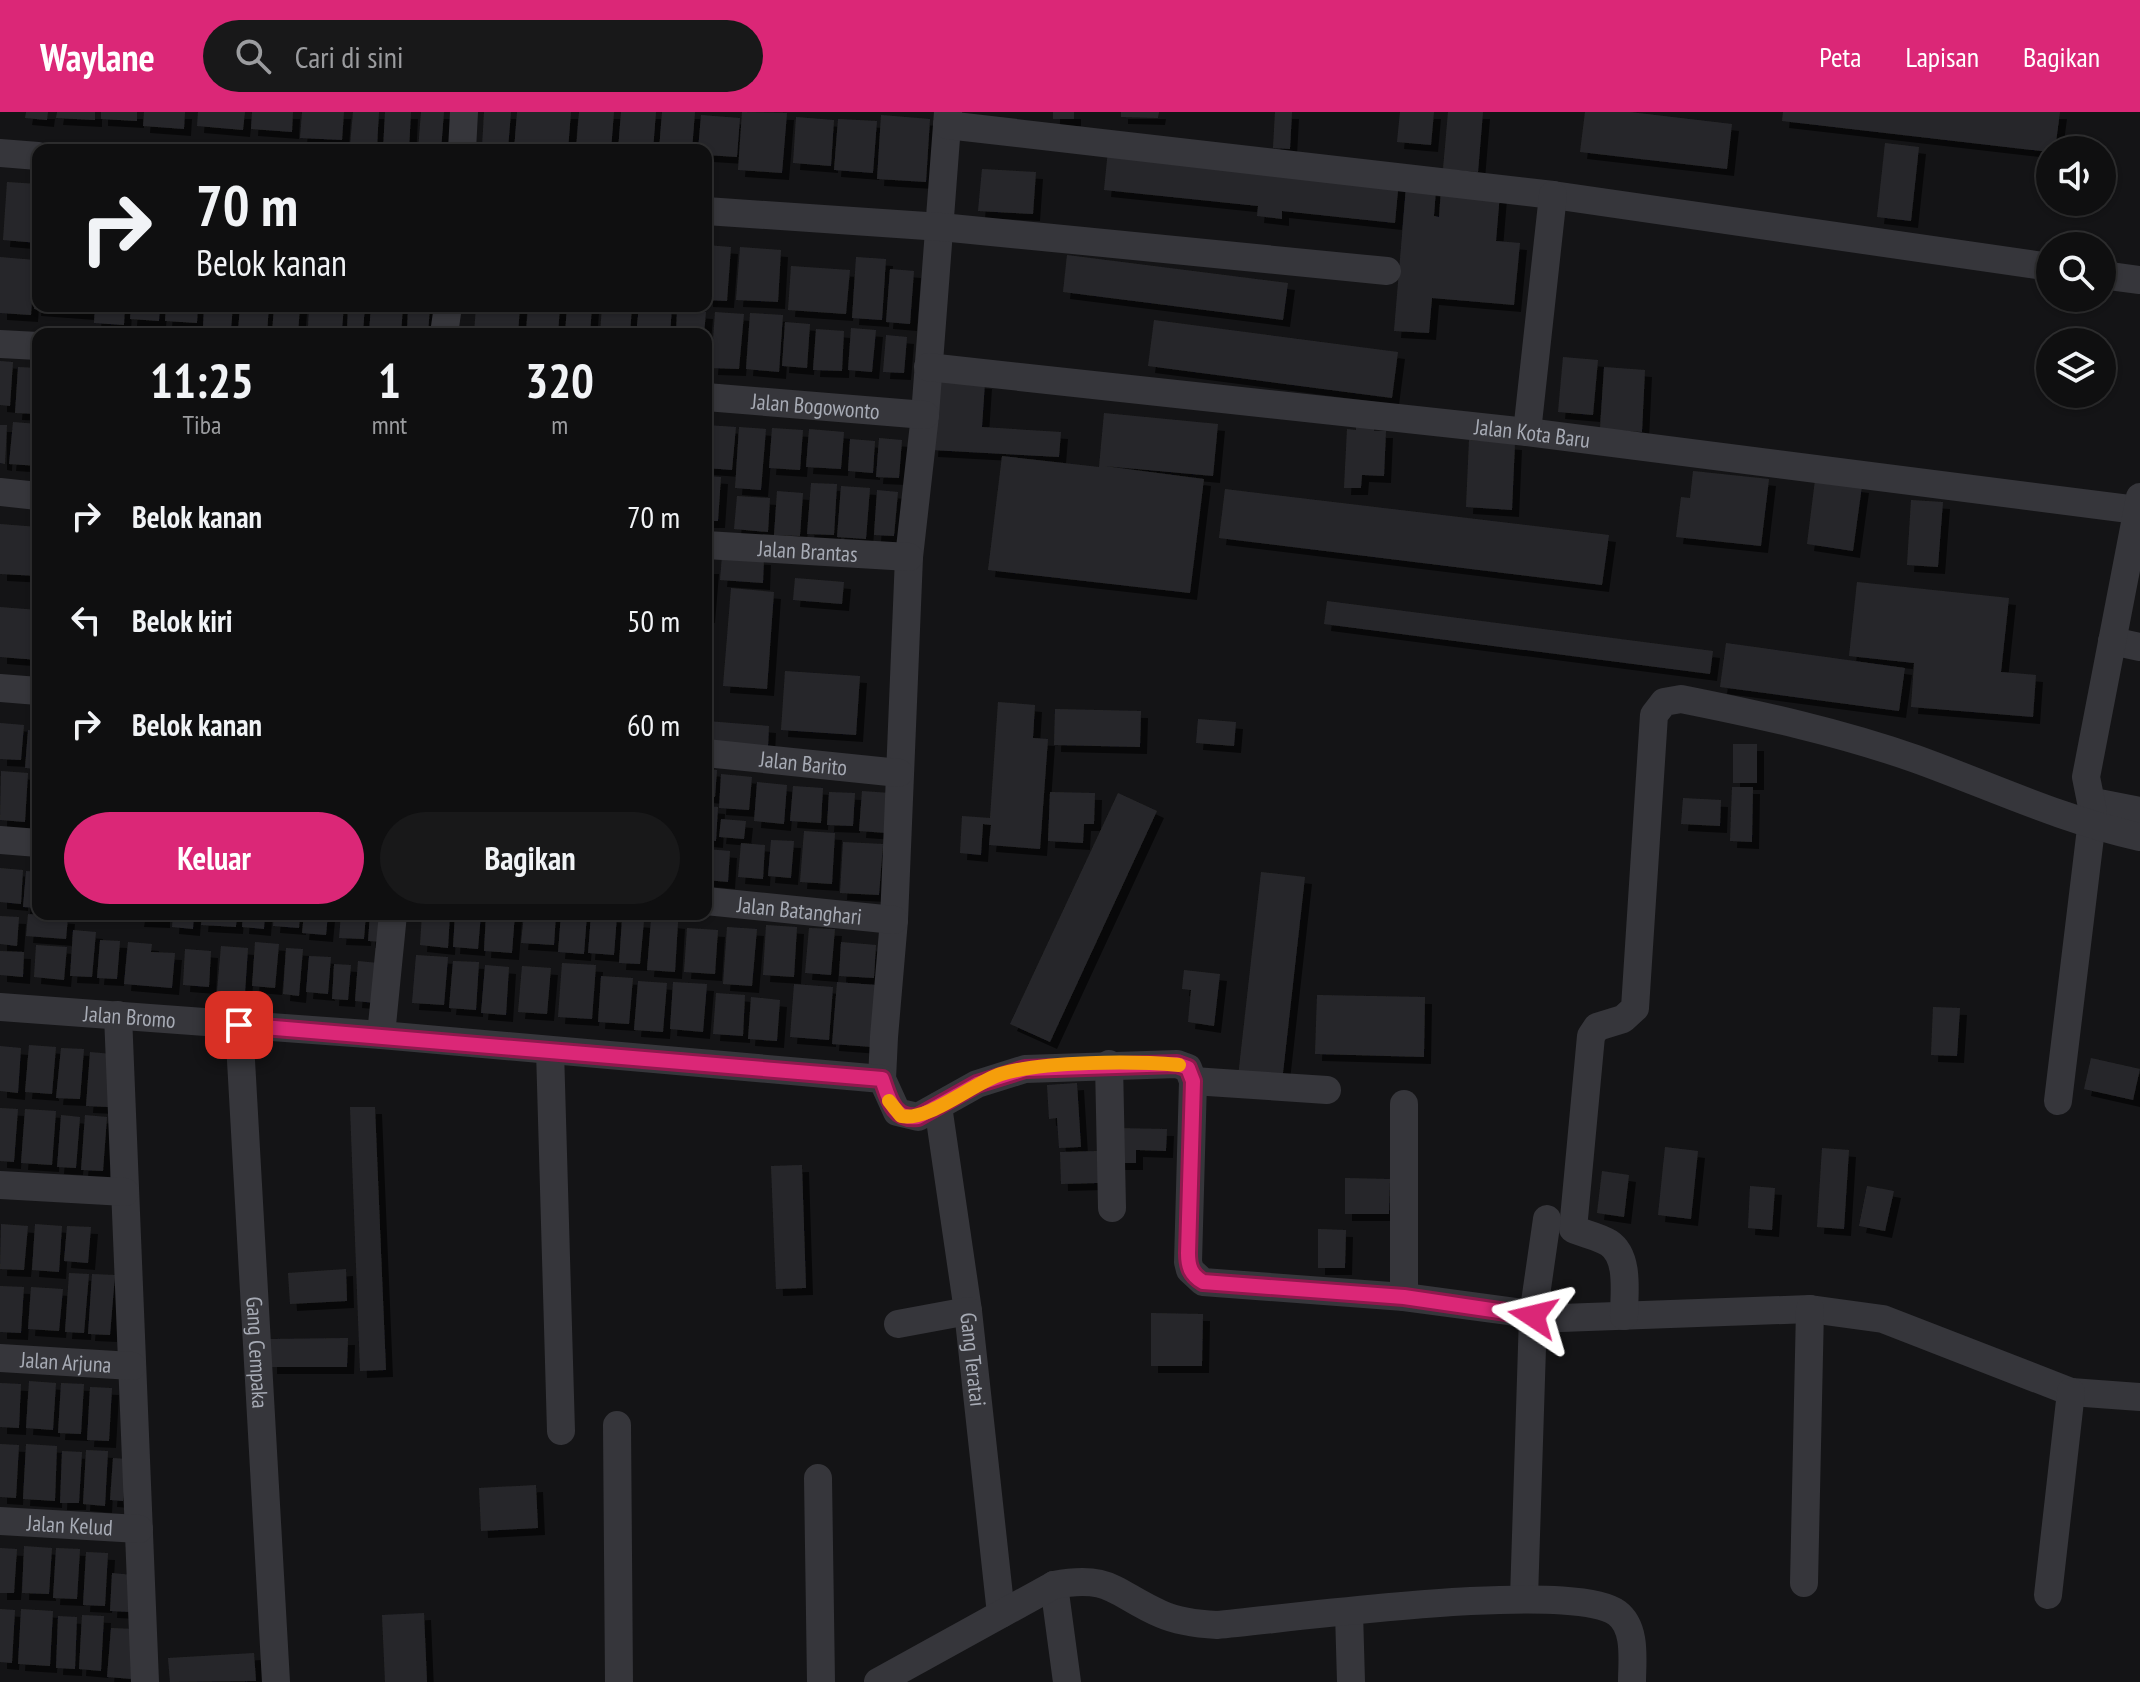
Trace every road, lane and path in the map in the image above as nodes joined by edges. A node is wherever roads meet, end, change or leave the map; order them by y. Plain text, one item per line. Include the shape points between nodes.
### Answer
1 (464, 112) edge
2 (947, 119) edge
3 (462, 144) edge
4 (0, 153) edge
5 (32, 156) edge
6 (1553, 195) junction
7 (712, 211) edge
8 (941, 227) junction
9 (2036, 265) edge
10 (1387, 271) dead end
11 (2116, 277) edge
12 (2140, 280) edge
13 (0, 344) edge
14 (32, 346) edge
15 (928, 367) junction
16 (712, 397) edge
17 (925, 415) junction
18 (1527, 432) junction
19 (0, 492) edge
20 (32, 495) edge
21 (2139, 501) edge
22 (712, 545) edge
23 (909, 557) junction
24 (2112, 641) junction
25 (2140, 647) edge
26 (0, 688) edge
27 (32, 691) edge
28 (712, 754) edge
29 (899, 773) junction
30 (2091, 808) junction
31 (2140, 811) edge
32 (2140, 837) edge
33 (0, 840) edge
34 (32, 843) edge
35 (712, 902) edge
36 (392, 920) edge
37 (894, 920) junction
38 (0, 1007) edge
39 (118, 1015) junction
40 (239, 1025) junction
41 (381, 1035) junction
42 (550, 1050) junction
43 (1109, 1064) junction
44 (882, 1079) junction
45 (1193, 1081) junction
46 (1327, 1090) dead end
47 (2058, 1101) dead end
48 (1404, 1104) dead end
49 (938, 1106) junction
50 (0, 1185) edge
51 (125, 1192) junction
52 (1112, 1208) dead end
53 (1547, 1219) dead end
54 (1404, 1297) junction
55 (1810, 1309) junction
56 (968, 1311) junction
57 (1533, 1316) junction
58 (1624, 1316) junction
59 (898, 1324) dead end
60 (0, 1358) edge
61 (132, 1366) junction
62 (2071, 1392) junction
63 (2140, 1397) edge
64 (617, 1425) dead end
65 (561, 1431) dead end
66 (818, 1478) dead end
67 (0, 1521) edge
68 (139, 1529) junction
69 (1804, 1583) dead end
70 (1054, 1585) junction
71 (2048, 1595) dead end
72 (1524, 1598) junction
73 (1349, 1612) junction
74 (1001, 1614) junction
75 (895, 1678) edge
76 (145, 1682) edge
77 (276, 1682) edge
78 (619, 1682) edge
79 (821, 1682) edge
80 (1067, 1682) edge
81 (1351, 1682) edge
82 (1632, 1682) edge

1 - 3 street
2 - 6 street
2 - 8 street
4 - 5 street
6 - 9 street
6 - 18 street
7 - 8 street
8 - 10 street
8 - 15 street
11 - 12 street
13 - 14 street
15 - 17 street
15 - 18 street, Jalan Kota Baru
16 - 17 street, Jalan Bogowonto
17 - 23 street
18 - 21 street, Jalan Kota Baru
19 - 20 street
21 - 24 street
22 - 23 street, Jalan Brantas
23 - 29 street
24 - 25 street
24 - 30 street
26 - 27 street
28 - 29 street, Jalan Barito
29 - 37 street
30 - 31 street
30 - 32 street
30 - 47 street
30 - 58 street via 1805,724 1681,699 1664,702 1654,715 1635,1008 1623,1019 1597,1027 1591,1036 1573,1229 1616,1250 1623,1267
33 - 34 street
35 - 37 street, Jalan Batanghari
36 - 41 street
37 - 44 street
38 - 39 street, Jalan Bromo
39 - 40 street, Jalan Bromo
39 - 51 street
40 - 41 street, Jalan Bromo
40 - 77 street, Gang Cempaka
41 - 42 street, Jalan Bromo
42 - 44 street, Jalan Bromo
42 - 65 street
43 - 45 street via 1177,1064 1188,1068
43 - 49 street via 1025,1069
43 - 52 street
44 - 49 street via 891,1106 901,1116 918,1117
45 - 46 street
45 - 54 street via 1188,1253 1196,1278
48 - 54 street
49 - 56 street, Gang Teratai
50 - 51 street
51 - 61 street
53 - 57 street
54 - 57 street
55 - 58 street
55 - 62 street via 1883,1319
55 - 69 street
56 - 59 street
56 - 74 street, Gang Teratai
57 - 58 street
57 - 72 street
60 - 61 street, Jalan Arjuna
61 - 68 street
62 - 63 street
62 - 71 street
64 - 78 street
66 - 79 street
67 - 68 street, Jalan Kelud
68 - 76 street
70 - 73 street via 1103,1583 1160,1614 1189,1623
70 - 74 street
70 - 80 street
72 - 73 street
72 - 82 street via 1579,1601 1617,1613 1631,1635
73 - 81 street
74 - 75 street

